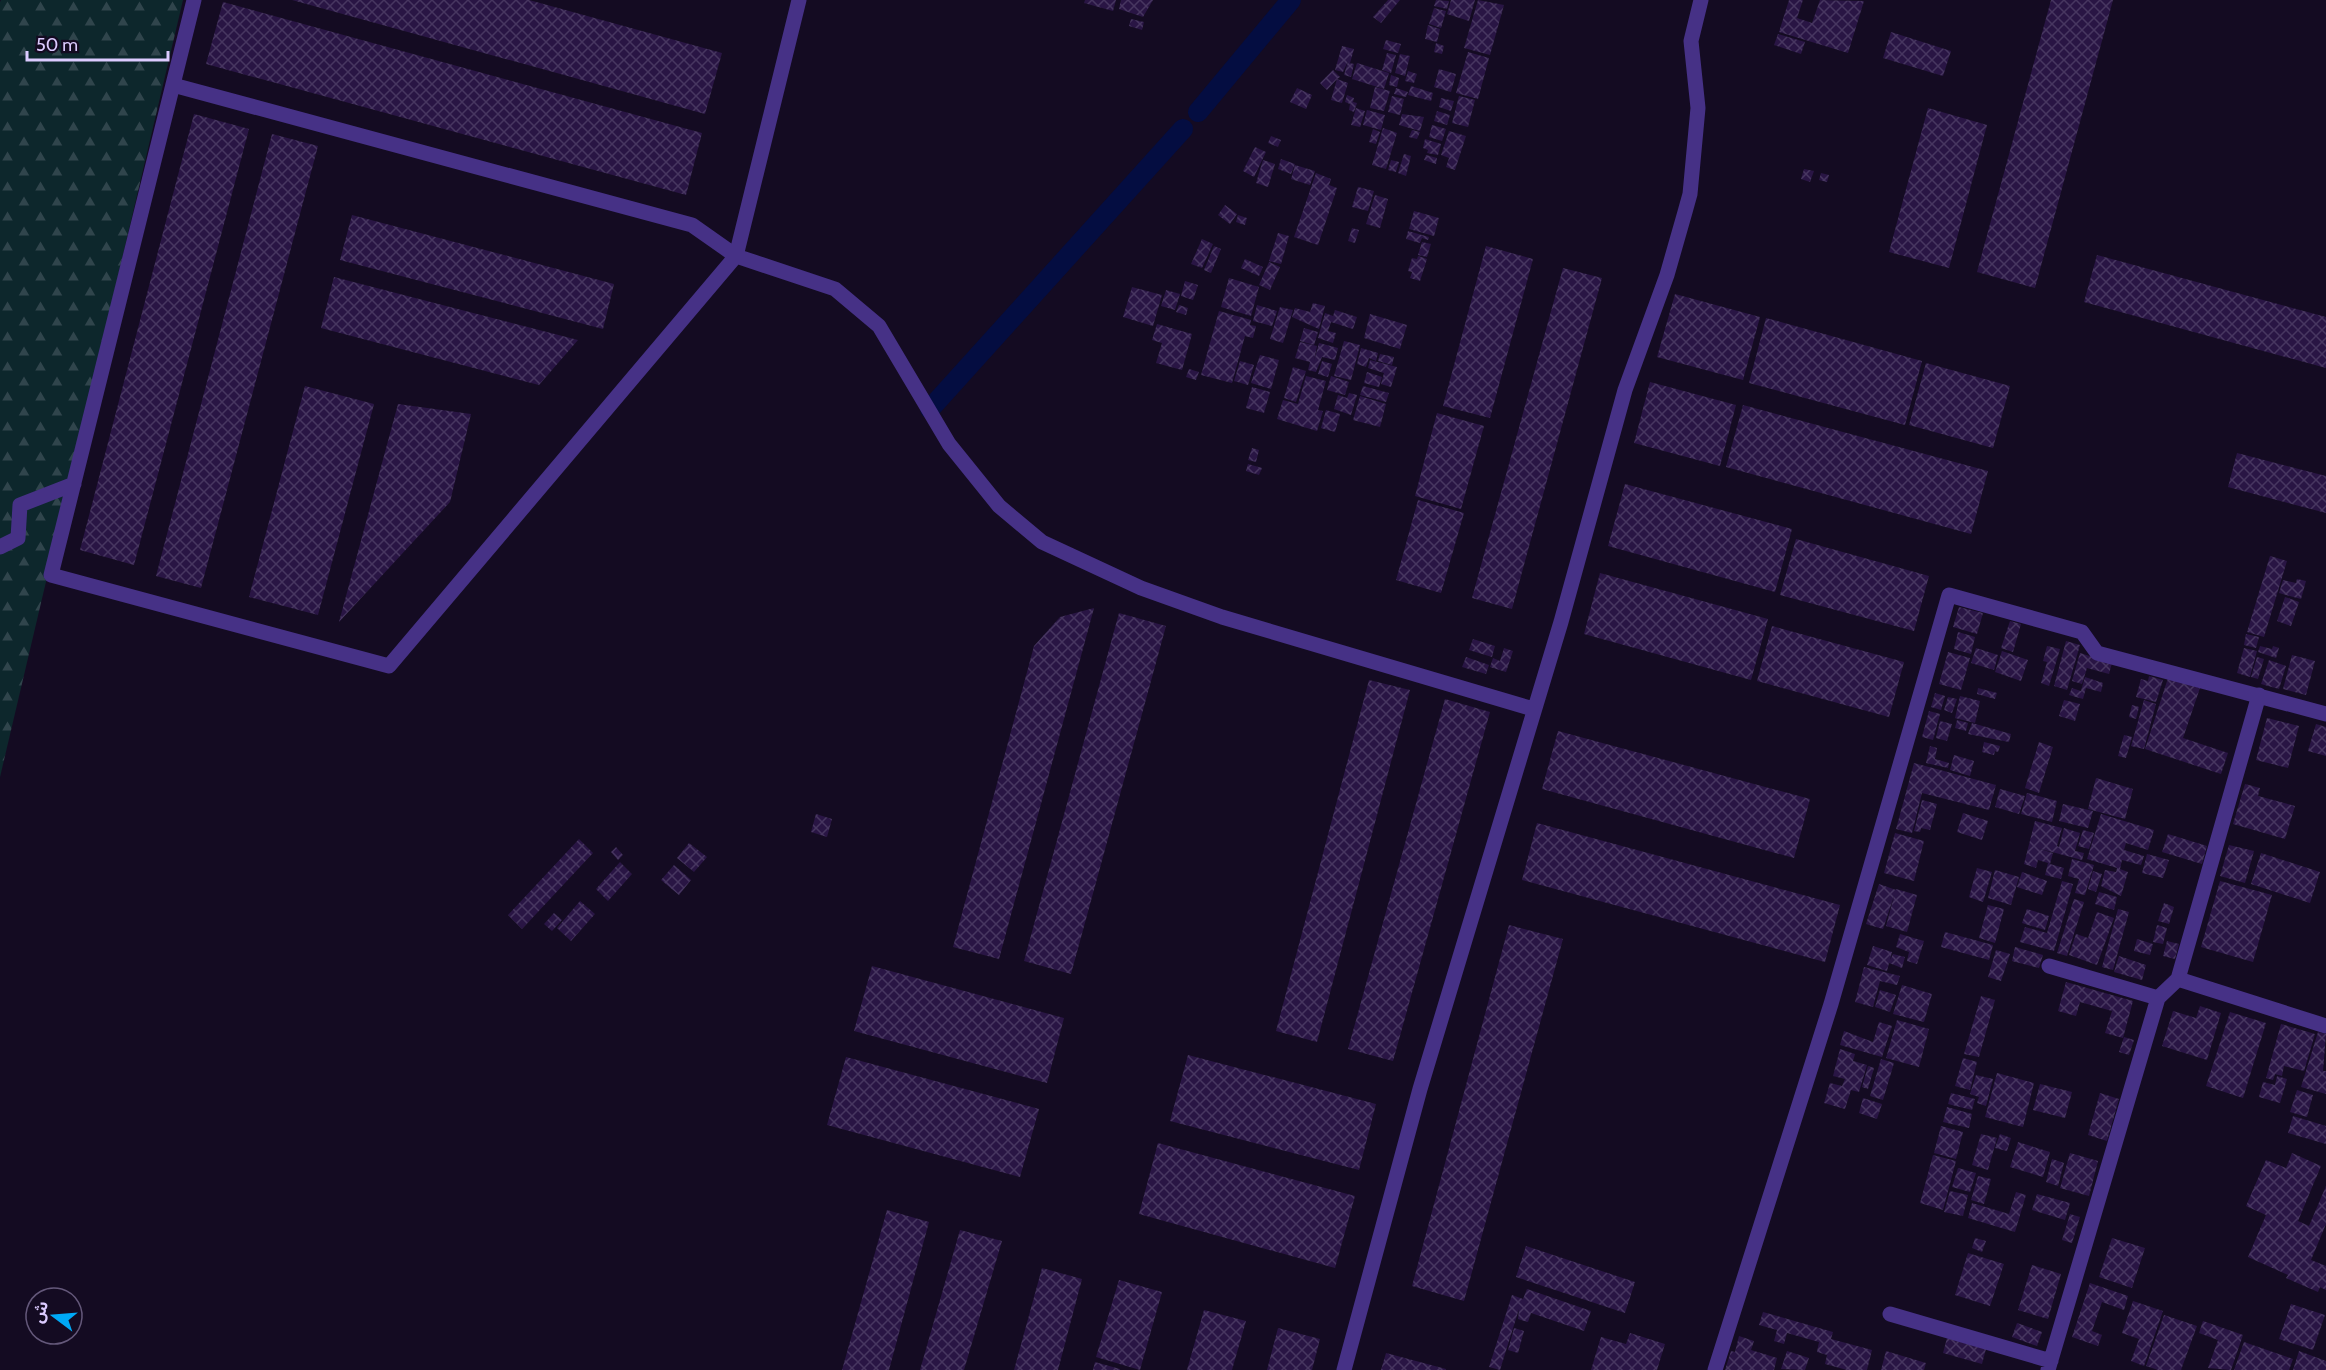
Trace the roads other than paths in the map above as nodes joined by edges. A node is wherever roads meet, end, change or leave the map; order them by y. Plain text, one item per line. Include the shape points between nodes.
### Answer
1 (194, 0) edge
2 (799, 0) edge
3 (1701, 0) edge
4 (173, 85) junction
5 (736, 256) junction
6 (74, 484) junction
7 (0, 547) edge
8 (2259, 695) junction
9 (1533, 709) junction
10 (2326, 714) edge
11 (2049, 966) dead end
12 (2178, 979) junction
13 (2158, 998) junction
14 (2326, 1026) edge
15 (1890, 1314) dead end
16 (2050, 1366) edge
17 (1344, 1370) edge
18 (1715, 1370) edge

1 - 4 street
2 - 5 street
3 - 9 street via 1690,41 1698,108 1690,194 1667,275 1625,390
4 - 5 street via 692,225
4 - 6 street
5 - 6 street via 389,666 51,575
5 - 9 street via 835,289 879,326 950,444 999,506 1042,542 1141,588 1222,617
6 - 7 street via 21,505 18,538
8 - 10 street
8 - 12 street
8 - 18 street via 2097,652 2082,632 1949,595 1831,1004
9 - 17 street via 1420,1089
11 - 13 street
12 - 13 street
12 - 14 street
13 - 16 street
15 - 16 street

